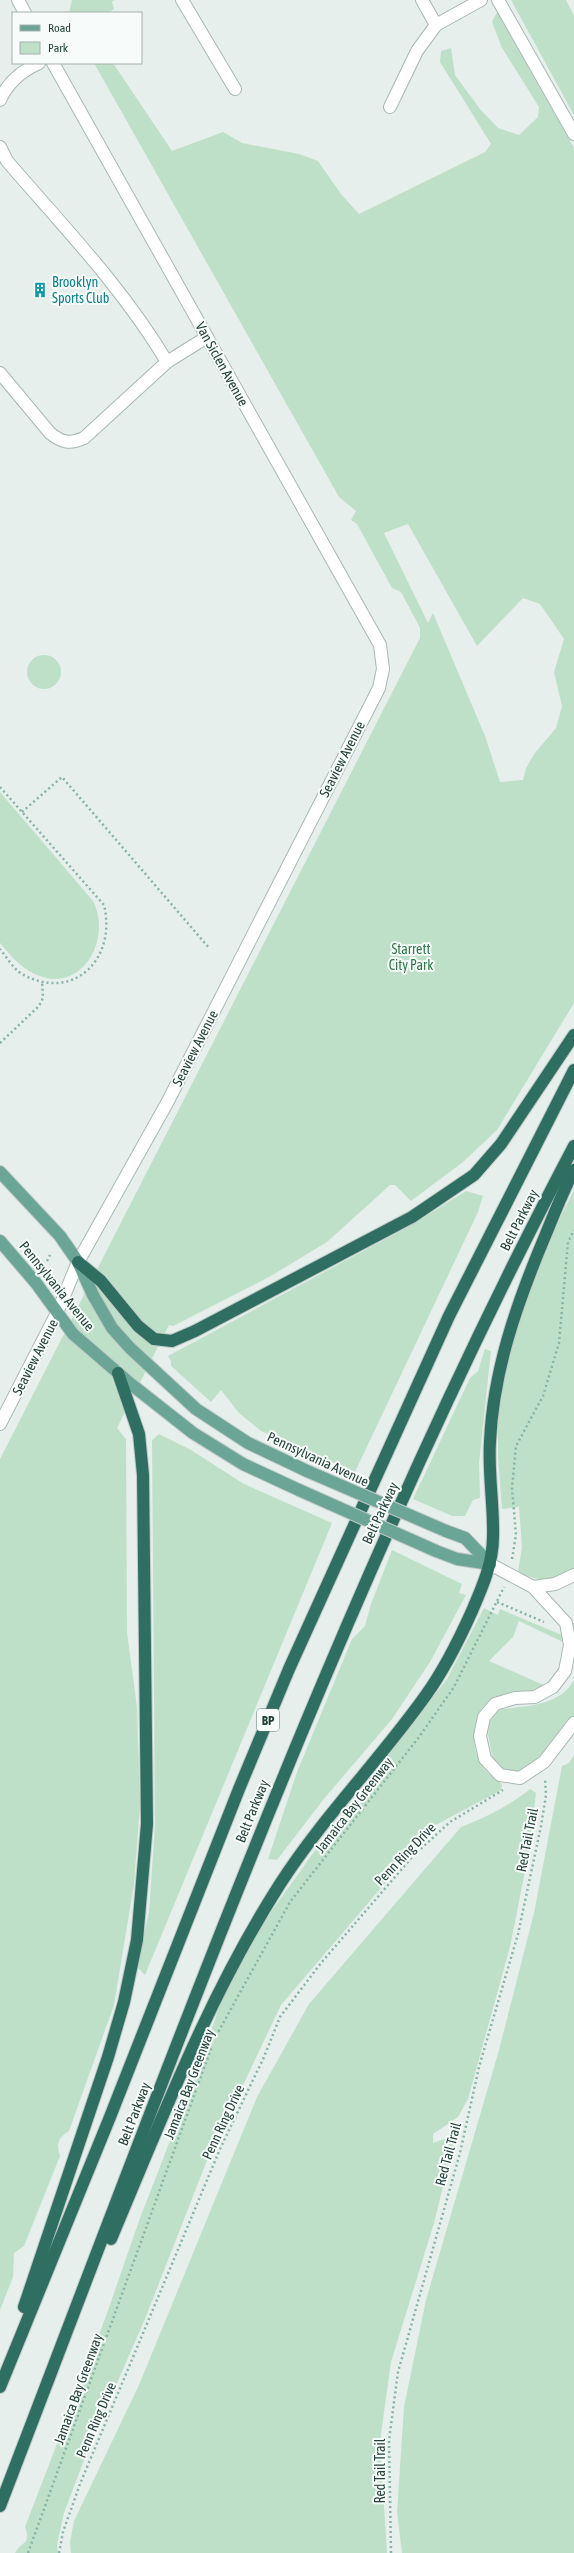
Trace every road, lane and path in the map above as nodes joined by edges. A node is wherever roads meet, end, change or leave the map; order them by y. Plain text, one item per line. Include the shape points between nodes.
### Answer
1 (18, 0) edge
2 (182, 0) edge
3 (422, 0) edge
4 (481, 0) edge
5 (498, 0) edge
6 (24, 12) edge
7 (436, 25) junction
8 (37, 64) edge
9 (54, 64) edge
10 (235, 89) dead end
11 (0, 100) edge
12 (390, 107) dead end
13 (574, 134) edge
14 (0, 147) edge
15 (207, 337) junction
16 (167, 362) junction
17 (0, 373) edge
18 (382, 669) joint
19 (0, 787) edge
20 (22, 812) junction
21 (0, 949) edge
22 (210, 949) dead end
23 (42, 980) junction
24 (574, 1035) edge
25 (0, 1043) edge
26 (574, 1070) edge
27 (574, 1146) edge
28 (574, 1170) edge
29 (0, 1172) edge
30 (574, 1230) edge
31 (0, 1241) edge
32 (50, 1255) dead end
33 (47, 1261) dead end
34 (78, 1262) junction
35 (57, 1313) junction
36 (118, 1373) junction
37 (0, 1424) edge
38 (490, 1564) junction
39 (511, 1566) dead end
40 (574, 1574) edge
41 (504, 1586) dead end
42 (533, 1587) junction
43 (497, 1602) junction
44 (521, 1612) dead end
45 (574, 1723) edge
46 (544, 1762) junction
47 (520, 1778) junction
48 (0, 2380) edge
49 (0, 2387) edge
50 (22, 2448) junction
51 (0, 2506) edge
52 (28, 2553) edge
53 (59, 2553) edge
54 (392, 2553) edge

1 - 6 street
2 - 10 street
3 - 7 street
4 - 7 street
5 - 13 street
7 - 12 street via 417,51
8 - 11 street via 13,80 5,88
9 - 15 street, Van Siclen Avenue
14 - 16 street via 7,161 112,283 150,333
15 - 16 street
15 - 18 street, Van Siclen Avenue via 380,645
16 - 17 street via 84,438 73,442 61,441 50,433
18 - 34 street, Seaview Avenue via 379,688 167,1104
19 - 20 path
20 - 22 path via 62,777
20 - 23 path via 104,905 107,919 107,935 102,952 92,967 78,978 64,982
21 - 23 path via 21,974
23 - 25 path via 43,998 39,1006
24 - 34 highway via 501,1144 474,1175 412,1217 196,1331 172,1341 154,1339 138,1326 101,1281
26 - 49 highway, Belt Parkway / BP via 449,1316 289,1669
27 - 50 highway, Belt Parkway / BP via 482,1328 371,1568 319,1688 213,1948
28 - 38 highway via 536,1258 512,1324 495,1384 490,1442 493,1537
29 - 34 main road, Pennsylvania Avenue via 60,1236
30 - 39 path via 568,1242 559,1343 544,1396 516,1446 512,1488 516,1535
31 - 35 main road, Pennsylvania Avenue via 36,1283
32 - 33 path
34 - 35 street, Seaview Avenue
34 - 38 main road, Pennsylvania Avenue, bridge via 112,1328 196,1409 248,1443 465,1538
35 - 36 main road, Pennsylvania Avenue via 73,1334
35 - 37 street, Seaview Avenue
36 - 38 main road, Pennsylvania Avenue, bridge via 193,1433 243,1464 436,1551 457,1559
36 - 48 highway via 139,1434 143,1475 147,1824 137,1940 124,2002 108,2057
38 - 42 street
38 - 50 highway via 453,1651 427,1694 281,1882 202,2023
40 - 42 street via 555,1584
41 - 43 path, Jamaica Bay Greenway
42 - 47 street via 566,1623 570,1645 565,1671 553,1687 535,1697 515,1698 494,1704 484,1717 480,1736 485,1759 500,1775
43 - 44 path
43 - 52 path, Jamaica Bay Greenway via 454,1687 420,1737 290,1902 213,2042
45 - 46 street
46 - 47 street
46 - 54 path, Red Tail Trail via 546,1795 518,1934 479,2067 460,2154 398,2372 389,2440
47 - 53 path, Penn Ring Drive via 450,1822 413,1856 321,1963 280,2017 220,2149 80,2484 63,2532
50 - 51 highway, Belt Parkway / BP

